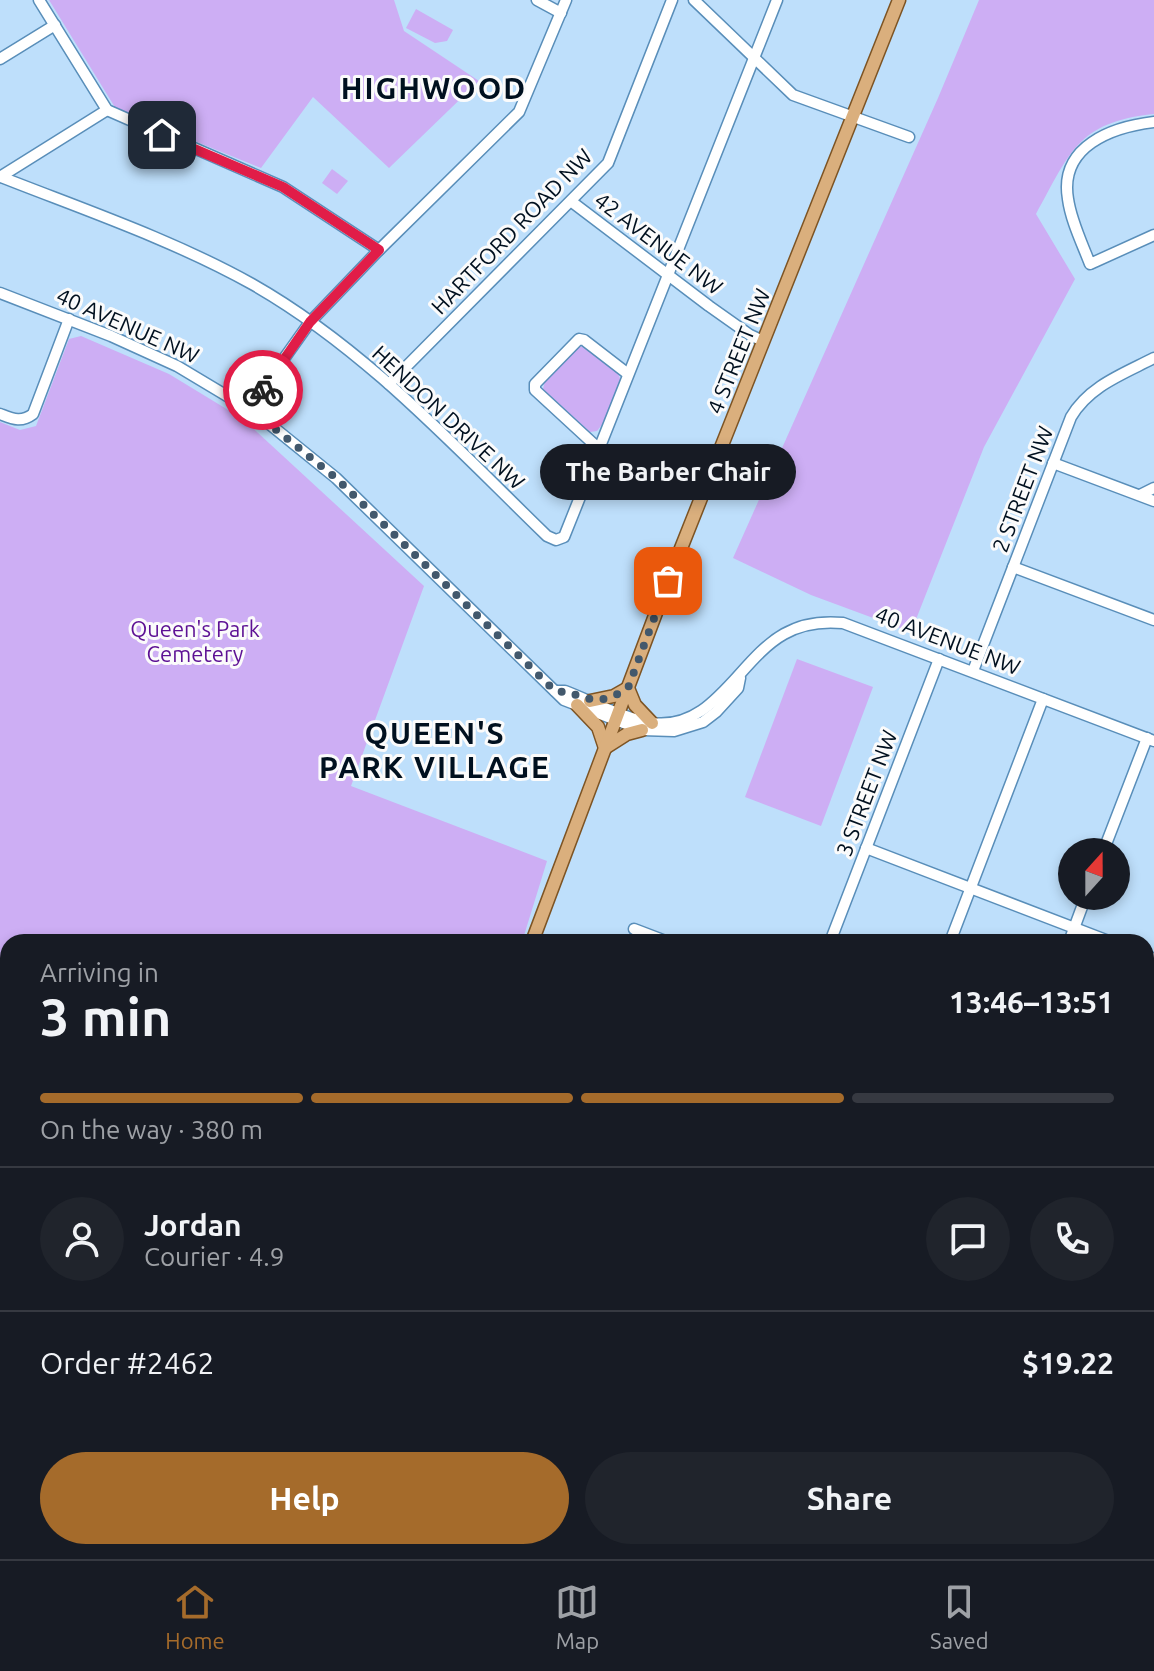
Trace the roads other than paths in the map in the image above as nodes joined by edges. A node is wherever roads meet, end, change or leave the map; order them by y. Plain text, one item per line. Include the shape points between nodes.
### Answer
1 (39, 0) edge
2 (537, 0) edge
3 (566, 0) edge
4 (672, 0) edge
5 (694, 0) edge
6 (777, 0) edge
7 (899, 0) edge
8 (561, 13) junction
9 (55, 25) junction
10 (755, 56) junction
11 (0, 59) edge
12 (107, 110) junction
13 (853, 116) junction
14 (1154, 122) edge
15 (909, 137) dead end
16 (0, 177) edge
17 (572, 202) junction
18 (1154, 235) edge
19 (379, 250) junction
20 (669, 275) junction
21 (0, 293) edge
22 (69, 319) junction
23 (310, 322) junction
24 (763, 341) junction
25 (1154, 358) edge
26 (628, 374) junction
27 (389, 384) junction
28 (249, 408) junction
29 (0, 414) edge
30 (598, 448) junction
31 (1053, 463) junction
32 (1154, 488) edge
33 (1140, 495) junction
34 (1154, 501) edge
35 (1013, 567) junction
36 (1154, 620) edge
37 (939, 659) junction
38 (973, 671) junction
39 (628, 688) junction
40 (555, 691) junction
41 (1043, 699) junction
42 (590, 701) junction
43 (577, 705) junction
44 (617, 716) junction
45 (647, 727) junction
46 (1150, 739) edge
47 (605, 748) junction
48 (1109, 838) edge
49 (866, 848) junction
50 (971, 888) junction
51 (1081, 910) edge
52 (1074, 928) junction
53 (634, 929) dead end
54 (535, 934) edge
55 (647, 934) edge
56 (833, 934) edge
57 (953, 934) edge
58 (1072, 934) edge
59 (1090, 934) edge

1 - 9 street
2 - 8 street
3 - 8 street
4 - 17 street, HARTFORD ROAD NW via 608,163
5 - 10 street
6 - 10 street, HENDON DRIVE NW
7 - 13 main road, 4 STREET NW
8 - 19 street via 519,112
9 - 11 street
9 - 12 street
10 - 13 street via 793,95
10 - 20 street, HENDON DRIVE NW
12 - 16 street
12 - 19 street via 283,187
13 - 15 street
13 - 24 main road, 4 STREET NW
14 - 18 street via 1096,138 1071,167 1066,188 1090,264
16 - 23 street, HENDON DRIVE NW via 224,269
17 - 20 street, 42 AVENUE NW
17 - 27 street, HARTFORD ROAD NW
19 - 23 street
20 - 24 street, 42 AVENUE NW
20 - 26 street, HENDON DRIVE NW
21 - 22 street, 40 AVENUE NW
22 - 28 street, 40 AVENUE NW via 177,366
22 - 29 street via 33,414 25,420
23 - 27 street, HENDON DRIVE NW
23 - 28 street
24 - 39 main road, 4 STREET NW
25 - 31 street, 2 STREET NW via 1096,388 1078,405
26 - 30 street, HENDON DRIVE NW
26 - 30 street via 579,339 535,384 535,390
27 - 30 street, HENDON DRIVE NW via 556,540 564,537
28 - 40 street, 40 AVENUE NW via 336,478
31 - 33 street
31 - 35 street, 2 STREET NW
32 - 33 street
33 - 34 street
35 - 36 street
35 - 38 street, 2 STREET NW
37 - 38 street, 40 AVENUE NW
37 - 45 street, 40 AVENUE NW via 852,625 802,626 778,638 699,714
37 - 49 street, 3 STREET NW
38 - 41 street, 40 AVENUE NW
39 - 42 main road
39 - 44 main road, 4 STREET NW
39 - 45 main road
40 - 42 street, 40 AVENUE NW
40 - 43 street, 40 AVENUE NW
41 - 46 street, 40 AVENUE NW
41 - 50 street
42 - 44 street, 40 AVENUE NW
43 - 44 street, 40 AVENUE NW
43 - 47 main road via 598,727
44 - 45 street, 40 AVENUE NW
44 - 47 main road, 4 STREET NW
45 - 47 main road
46 - 48 street
47 - 54 main road, 4 STREET NW
49 - 50 street
49 - 56 street, 3 STREET NW
50 - 52 street
50 - 57 street
51 - 52 street
52 - 58 street
52 - 59 street
53 - 55 street

